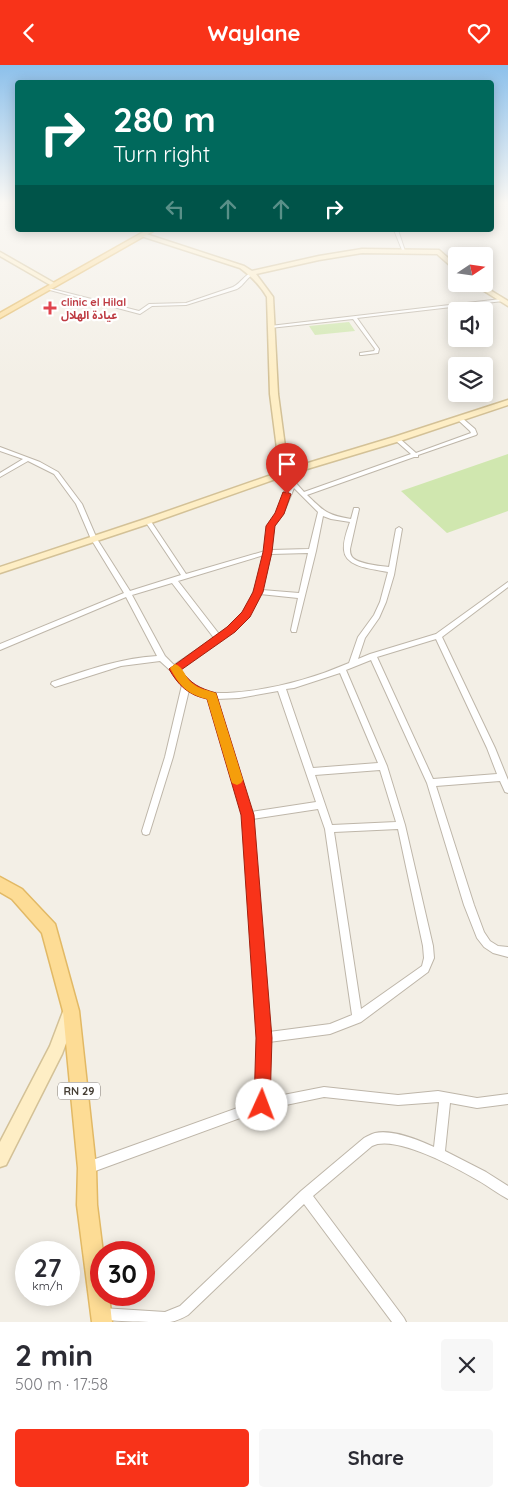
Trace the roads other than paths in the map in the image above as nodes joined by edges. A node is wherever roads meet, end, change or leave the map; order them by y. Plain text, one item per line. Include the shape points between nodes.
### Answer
1 (10, 261) edge
2 (98, 261) edge
3 (222, 261) edge
4 (309, 261) edge
5 (253, 273) junction
6 (51, 287) junction
7 (490, 293) edge
8 (501, 300) junction
9 (508, 304) edge
10 (0, 315) edge
11 (354, 317) junction
12 (270, 327) junction
13 (362, 354) dead end
14 (508, 402) edge
15 (459, 418) junction
16 (397, 439) junction
17 (0, 449) edge
18 (416, 456) junction
19 (28, 459) junction
20 (284, 473) junction
21 (0, 475) edge
22 (292, 485) junction
23 (304, 494) junction
24 (356, 509) dead end
25 (321, 512) junction
26 (148, 521) junction
27 (354, 521) junction
28 (399, 529) dead end
29 (94, 539) junction
30 (313, 551) junction
31 (268, 552) junction
32 (0, 569) edge
33 (392, 570) junction
34 (185, 577) junction
35 (174, 580) junction
36 (508, 585) edge
37 (258, 592) junction
38 (128, 594) junction
39 (302, 596) junction
40 (294, 630) dead end
41 (438, 636) junction
42 (219, 639) junction
43 (0, 647) edge
44 (374, 655) junction
45 (162, 658) junction
46 (353, 663) junction
47 (174, 669) junction
48 (342, 669) junction
49 (55, 684) dead end
50 (186, 685) junction
51 (281, 687) junction
52 (212, 696) junction
53 (383, 766) junction
54 (309, 772) junction
55 (503, 777) junction
56 (431, 783) junction
57 (508, 790) edge
58 (320, 805) junction
59 (248, 815) junction
60 (401, 825) junction
61 (328, 829) junction
62 (146, 831) dead end
63 (0, 884) edge
64 (508, 952) edge
65 (71, 1011) junction
66 (357, 1018) junction
67 (264, 1038) junction
68 (445, 1098) junction
69 (508, 1099) edge
70 (262, 1105) junction
71 (439, 1155) junction
72 (0, 1159) edge
73 (87, 1168) junction
74 (508, 1193) edge
75 (305, 1195) junction
76 (101, 1318) edge
77 (145, 1320) edge
78 (400, 1322) edge

1 - 6 street
2 - 6 main road
3 - 5 street
4 - 5 street
5 - 6 street via 246,276 239,286 189,303 151,305 140,313
5 - 12 street via 270,297
6 - 10 main road
7 - 8 street
8 - 9 street
8 - 11 street
11 - 12 street
11 - 13 street via 377,349 376,352
12 - 20 street
14 - 15 street
15 - 16 street
15 - 18 street via 474,434
16 - 18 street
16 - 20 street
17 - 19 street
18 - 23 street
19 - 21 street
19 - 29 street via 56,473 78,504
20 - 22 street
20 - 26 street
22 - 23 street
22 - 31 street via 280,514 270,526
23 - 25 street
24 - 27 street
25 - 27 street via 333,518
25 - 30 street
26 - 29 street
26 - 34 street
27 - 33 street via 347,557 352,562
28 - 33 street
29 - 32 street
29 - 38 street
30 - 31 street
30 - 39 street
31 - 34 street
31 - 37 street
33 - 46 street via 377,616 362,637
34 - 35 street
35 - 38 street
35 - 42 street
36 - 41 street
37 - 39 street
37 - 42 street via 246,614
38 - 43 street
38 - 45 street
39 - 40 street
41 - 44 street
41 - 55 street
42 - 47 street
44 - 46 street
44 - 56 street
45 - 47 street
45 - 49 street via 136,659 103,667
46 - 48 street
47 - 50 street
48 - 51 street
48 - 53 street
50 - 52 street
50 - 62 street via 169,757
51 - 52 street via 239,695
51 - 54 street
52 - 59 street
53 - 54 street
53 - 60 street
54 - 58 street
55 - 56 street
55 - 57 street
56 - 64 street via 480,935 496,950
58 - 59 street
58 - 61 street
59 - 67 street
60 - 61 street
60 - 66 street via 430,953 429,963
61 - 66 street
63 - 65 main road, RN 29 / RN 29 via 17,893 49,929
65 - 72 street via 57,1049
65 - 73 main road, RN 29 / RN 29
66 - 67 street via 330,1029
67 - 70 street
68 - 69 street via 477,1103
68 - 70 street via 398,1100 324,1091
68 - 71 street
70 - 73 street
71 - 74 street via 490,1179
71 - 75 street via 387,1137 376,1138
73 - 76 main road, RN 29 / RN 29 via 87,1205
75 - 77 street via 184,1311 165,1318
75 - 78 street
76 - 77 street

